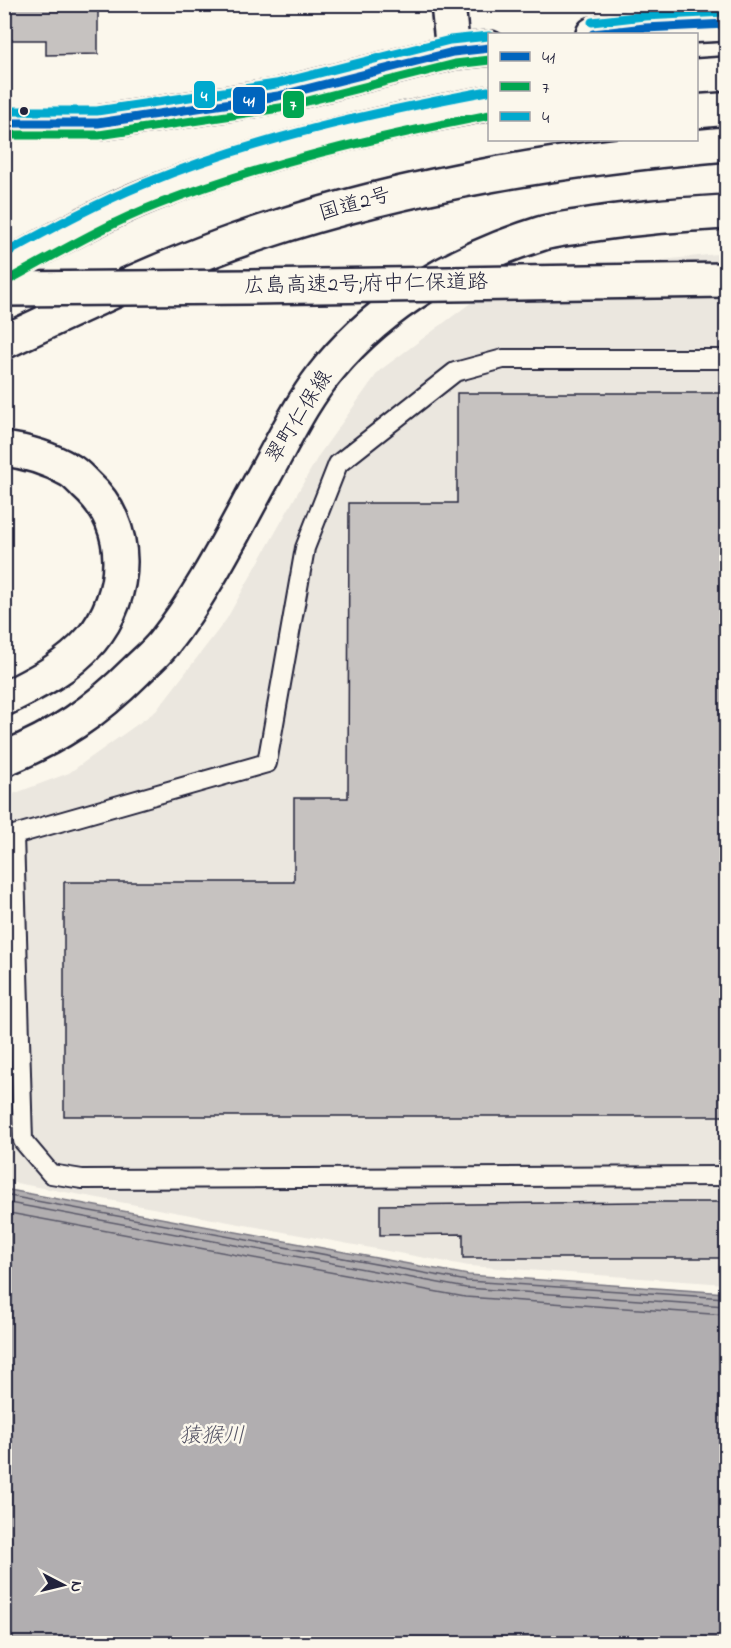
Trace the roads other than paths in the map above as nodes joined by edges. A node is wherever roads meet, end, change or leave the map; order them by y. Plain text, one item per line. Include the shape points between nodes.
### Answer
1 (448, 4) edge
2 (726, 24) edge
3 (602, 33) edge
4 (488, 48) edge
5 (453, 52) junction
6 (726, 74) edge
7 (698, 76) edge
8 (488, 103) edge
9 (4, 123) edge
10 (726, 144) edge
11 (726, 212) edge
12 (4, 268) edge
13 (726, 280) edge
14 (4, 289) edge
15 (4, 342) edge
16 (726, 359) edge
17 (4, 449) edge
18 (4, 699) edge
19 (4, 759) edge
20 (726, 1176) edge

1 - 5 main road
2 - 3 main road
4 - 5 main road
5 - 9 main road via 267,98 98,123
6 - 7 main road
8 - 12 main road via 331,136 238,162 149,195
10 - 15 main road, 国道2号 via 535,167 397,193 263,232 147,275
11 - 19 main road, 翠町仁保線 via 593,224 541,233 443,274 401,300 362,333 303,405 199,594 162,645 84,717 43,742
13 - 14 main road, 広島高速2号;府中仁保道路, bridge
16 - 20 lane via 503,359 455,372 338,464 305,548 267,763 14,835 23,1141 51,1174 82,1179
17 - 18 main road via 40,456 71,471 96,494 114,521 120,550 118,582 109,611 92,640 69,662

